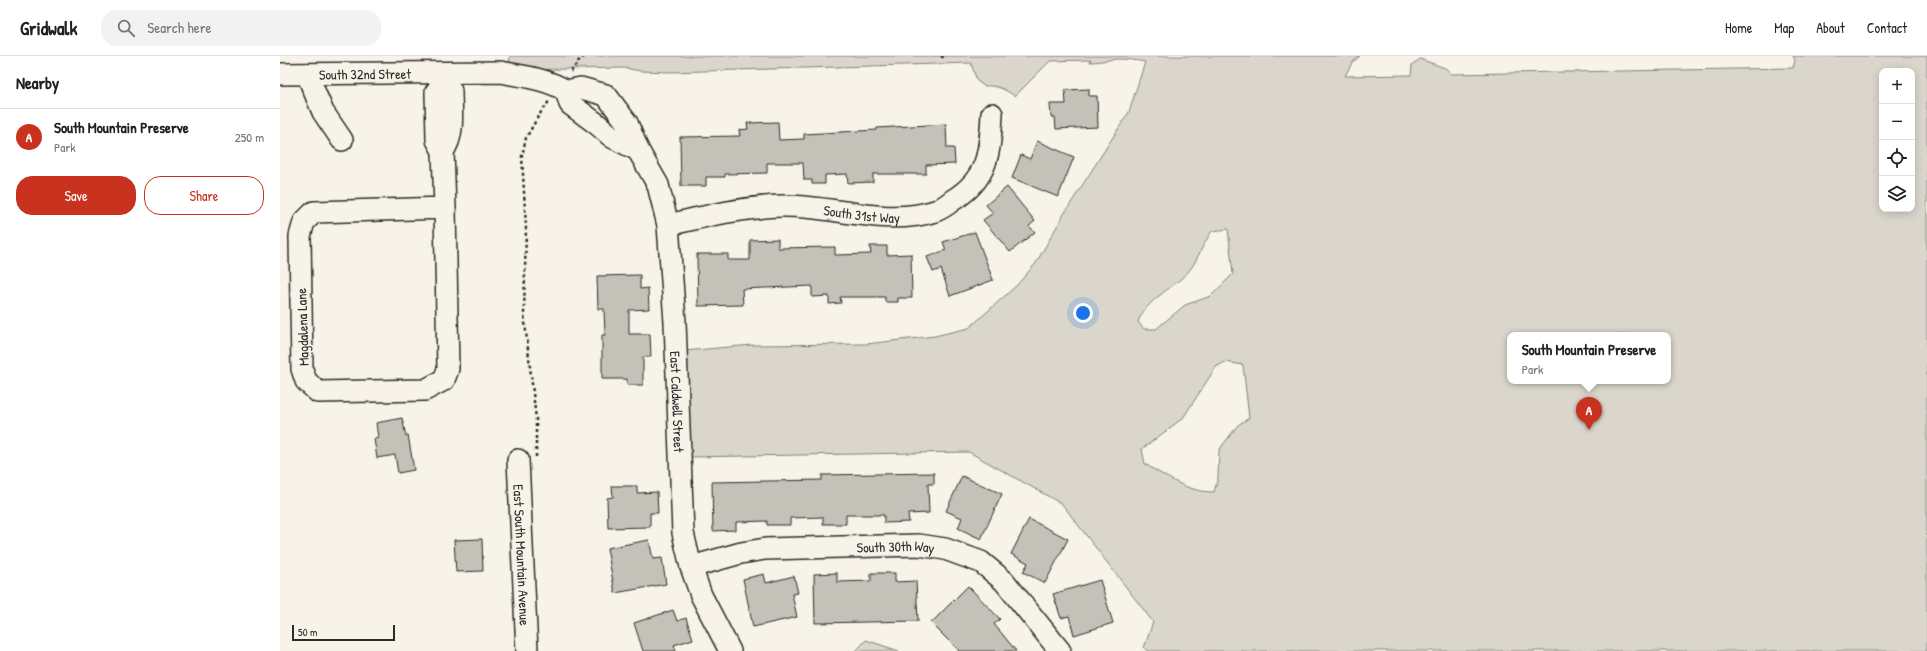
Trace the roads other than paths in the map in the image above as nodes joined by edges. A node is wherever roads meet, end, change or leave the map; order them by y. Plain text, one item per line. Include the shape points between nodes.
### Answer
1 (280, 74) edge
2 (307, 74) junction
3 (444, 78) junction
4 (563, 89) junction
5 (615, 107) junction
6 (992, 114) dead end
7 (597, 124) junction
8 (342, 140) dead end
9 (638, 150) junction
10 (445, 208) junction
11 (668, 225) junction
12 (527, 461) road end
13 (690, 568) junction
14 (527, 651) edge
15 (730, 651) edge
16 (1060, 651) edge

1 - 2 street, South 32nd Street
2 - 3 street, South 32nd Street
2 - 8 street via 323,112
3 - 4 street, South 32nd Street via 500,72 528,77
3 - 10 street, Magdalena Lane via 436,92 444,125 437,140 442,152
4 - 5 street, East Caldwell Street via 581,88 606,96
4 - 7 street via 570,104
5 - 7 street
5 - 9 street, East Caldwell Street via 627,123
6 - 11 street, South 31st Way via 990,147 982,172 972,187 936,211 906,217 782,206 731,212
7 - 9 street via 612,137
9 - 11 street, East Caldwell Street via 658,185
10 - 10 street, Magdalena Lane via 448,369 444,380 425,390 318,392 306,381 302,369 300,236 304,222 314,212
11 - 13 street, East Caldwell Street via 675,322 683,533
12 - 14 street, East South Mountain Avenue
13 - 15 street, East Caldwell Street
13 - 16 street, South 30th Way via 741,553 765,549 919,545 945,549 981,562 1004,581

